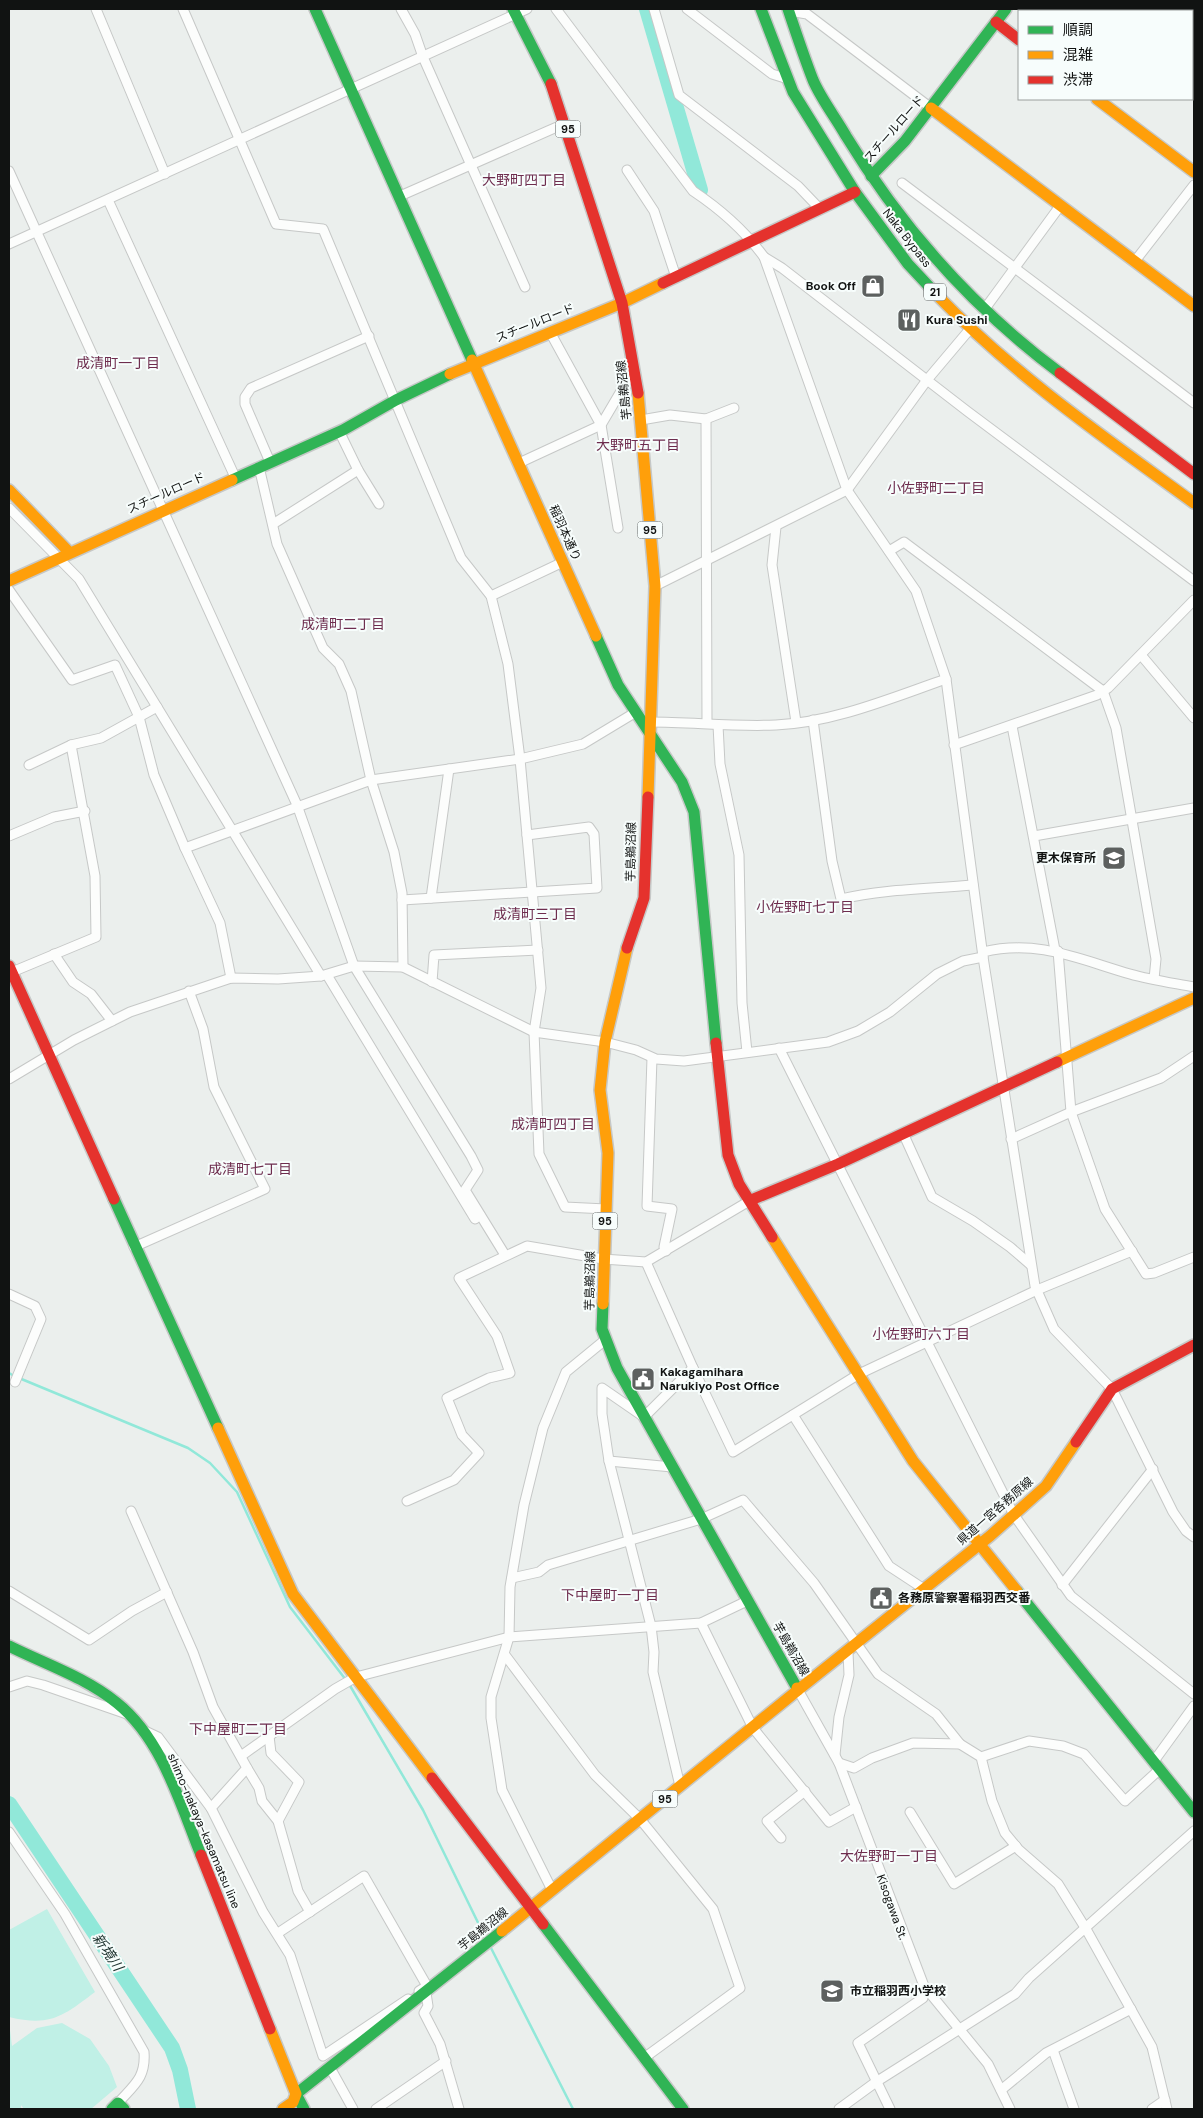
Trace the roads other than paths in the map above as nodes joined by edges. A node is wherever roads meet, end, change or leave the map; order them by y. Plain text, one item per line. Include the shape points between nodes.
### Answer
1 (96, 9) edge
2 (183, 9) edge
3 (315, 9) edge
4 (401, 9) edge
5 (527, 9) edge
6 (556, 9) edge
7 (654, 9) edge
8 (688, 9) edge
9 (761, 9) edge
10 (1006, 9) edge
11 (789, 10) edge
12 (514, 12) edge
13 (996, 22) junction
14 (1018, 39) edge
15 (423, 57) junction
16 (788, 79) junction
17 (352, 90) junction
18 (1098, 100) edge
19 (931, 108) junction
20 (566, 123) junction
21 (240, 138) junction
22 (472, 164) junction
23 (627, 170) dead end
24 (9, 171) edge
25 (1194, 172) edge
26 (165, 174) junction
27 (871, 176) junction
28 (902, 183) dead end
29 (1194, 185) edge
30 (855, 192) junction
31 (400, 196) junction
32 (108, 200) junction
33 (1060, 206) junction
34 (820, 209) junction
35 (36, 232) junction
36 (753, 242) junction
37 (9, 244) edge
38 (764, 257) junction
39 (1135, 261) junction
40 (1014, 269) junction
41 (676, 277) junction
42 (525, 287) dead end
43 (622, 303) junction
44 (1194, 306) edge
45 (984, 310) junction
46 (970, 329) junction
47 (550, 332) junction
48 (369, 336) junction
49 (475, 362) junction
50 (636, 367) junction
51 (927, 380) junction
52 (396, 400) junction
53 (1194, 403) edge
54 (734, 408) dead end
55 (706, 419) junction
56 (641, 420) junction
57 (601, 425) junction
58 (339, 432) junction
59 (270, 462) junction
60 (519, 463) junction
61 (259, 466) junction
62 (358, 470) junction
63 (1194, 474) edge
64 (235, 477) junction
65 (9, 490) edge
66 (847, 490) junction
67 (1194, 503) edge
68 (379, 504) dead end
69 (9, 508) edge
70 (162, 510) junction
71 (273, 524) junction
72 (776, 527) junction
73 (618, 528) dead end
74 (888, 551) junction
75 (69, 552) junction
76 (58, 558) junction
77 (705, 561) junction
78 (563, 562) junction
79 (9, 581) edge
80 (1194, 581) edge
81 (655, 586) junction
82 (9, 590) edge
83 (491, 596) junction
84 (1194, 600) edge
85 (1141, 655) junction
86 (946, 679) junction
87 (1103, 691) junction
88 (157, 707) junction
89 (650, 707) junction
90 (636, 712) junction
91 (139, 717) junction
92 (1194, 718) edge
93 (813, 720) junction
94 (796, 722) junction
95 (706, 723) junction
96 (718, 724) junction
97 (1012, 726) junction
98 (649, 727) junction
99 (71, 745) junction
100 (954, 745) junction
101 (520, 758) junction
102 (29, 764) dead end
103 (449, 769) junction
104 (371, 780) junction
105 (297, 806) junction
106 (1194, 808) edge
107 (85, 811) junction
108 (1130, 819) junction
109 (233, 831) junction
110 (527, 835) junction
111 (9, 836) edge
112 (1034, 836) junction
113 (185, 848) junction
114 (973, 885) junction
115 (532, 892) junction
116 (431, 898) junction
117 (402, 900) junction
118 (538, 950) junction
119 (1056, 951) junction
120 (54, 954) junction
121 (983, 955) junction
122 (354, 966) junction
123 (403, 968) junction
124 (10, 969) edge
125 (323, 975) junction
126 (231, 978) junction
127 (1154, 979) junction
128 (432, 982) junction
129 (1194, 987) edge
130 (189, 991) junction
131 (1194, 998) edge
132 (112, 1022) junction
133 (534, 1032) junction
134 (605, 1042) junction
135 (779, 1048) junction
136 (747, 1052) junction
137 (717, 1055) junction
138 (50, 1056) junction
139 (1194, 1056) edge
140 (1067, 1057) junction
141 (652, 1058) junction
142 (9, 1079) edge
143 (1002, 1086) junction
144 (1070, 1112) junction
145 (903, 1133) junction
146 (1011, 1139) junction
147 (838, 1164) junction
148 (751, 1200) junction
149 (606, 1210) junction
150 (480, 1215) junction
151 (134, 1246) junction
152 (666, 1251) junction
153 (1132, 1251) junction
154 (505, 1255) junction
155 (1194, 1257) edge
156 (603, 1258) junction
157 (646, 1262) junction
158 (1031, 1264) junction
159 (1036, 1290) junction
160 (9, 1294) edge
161 (605, 1340) junction
162 (927, 1342) junction
163 (1194, 1345) edge
164 (693, 1368) junction
165 (859, 1374) junction
166 (16, 1378) dead end
167 (1112, 1389) junction
168 (793, 1415) junction
169 (644, 1417) junction
170 (610, 1461) junction
171 (672, 1467) junction
172 (1153, 1469) junction
173 (407, 1500) dead end
174 (131, 1511) dead end
175 (1014, 1515) junction
176 (701, 1519) junction
177 (1194, 1537) edge
178 (630, 1541) junction
179 (980, 1543) junction
180 (512, 1578) junction
181 (1062, 1584) junction
182 (924, 1589) junction
183 (9, 1591) edge
184 (167, 1592) junction
185 (747, 1601) junction
186 (701, 1623) junction
187 (651, 1626) junction
188 (509, 1638) junction
189 (9, 1646) edge
190 (852, 1648) junction
191 (504, 1655) junction
192 (356, 1677) junction
193 (9, 1687) edge
194 (798, 1690) junction
195 (1194, 1694) edge
196 (1194, 1706) edge
197 (132, 1715) junction
198 (753, 1728) junction
199 (143, 1729) junction
200 (269, 1736) junction
201 (960, 1744) junction
202 (241, 1756) junction
203 (980, 1757) junction
204 (837, 1759) junction
205 (1157, 1765) junction
206 (247, 1768) junction
207 (680, 1786) junction
208 (805, 1791) junction
209 (856, 1807) junction
210 (211, 1808) junction
211 (910, 1812) dead end
212 (1194, 1812) edge
213 (640, 1819) junction
214 (278, 1821) junction
215 (1194, 1831) edge
216 (9, 1832) edge
217 (781, 1838) dead end
218 (1016, 1846) junction
219 (552, 1890) junction
220 (530, 1908) junction
221 (310, 1912) junction
222 (1086, 1928) junction
223 (278, 1933) junction
224 (924, 1986) junction
225 (427, 1990) junction
226 (1130, 2009) junction
227 (958, 2030) junction
228 (1053, 2050) junction
229 (644, 2058) junction
230 (446, 2061) junction
231 (333, 2073) dead end
232 (876, 2082) junction
233 (1001, 2090) junction
234 (296, 2094) junction
235 (1166, 2105) edge
236 (118, 2107) edge
237 (305, 2108) edge
238 (283, 2109) edge
239 (353, 2109) edge
240 (376, 2109) edge
241 (459, 2109) edge
242 (683, 2109) edge
243 (839, 2109) edge
244 (890, 2109) edge
245 (1010, 2109) edge
246 (1074, 2109) edge
247 (1152, 2109) edge

1 - 26 street
2 - 21 street
3 - 17 main road, 稲羽本通り
4 - 15 street
5 - 12 street
6 - 36 street via 693,191 711,202
7 - 34 street via 679,96 798,186
8 - 16 street via 772,74
9 - 16 main road, Naka Bypass / 21
10 - 13 main road, スチールロード
11 - 19 street via 807,14
11 - 27 main road, Naka Bypass / 21 via 814,82
12 - 15 street
12 - 20 main road, 芋島鵜沼線 / 95 via 543,65
13 - 14 main road
13 - 19 main road, スチールロード
15 - 17 street
15 - 22 street
16 - 30 main road, Naka Bypass / 21
17 - 21 street
17 - 31 main road, 稲羽本通り
18 - 25 main road
19 - 27 main road, スチールロード via 886,163
19 - 33 main road
20 - 22 street
20 - 43 main road, 芋島鵜沼線 / 95
21 - 26 street
21 - 48 street via 276,224 323,229
22 - 31 street
22 - 42 street
23 - 41 street via 654,212
24 - 35 street
26 - 32 street
27 - 30 main road, スチールロード
27 - 45 main road, Naka Bypass / 21 via 929,252
28 - 40 street
29 - 39 street
30 - 34 main road, スチールロード
30 - 46 main road, Naka Bypass / 21 via 908,264
31 - 49 main road, 稲羽本通り
32 - 35 street
32 - 64 street
33 - 39 main road
33 - 40 street
34 - 36 main road, スチールロード
35 - 37 street
35 - 70 street
36 - 38 street
36 - 41 main road, スチールロード
38 - 51 street
38 - 66 street
39 - 44 main road
40 - 45 street
40 - 53 street
41 - 43 main road, スチールロード
43 - 47 main road, スチールロード
43 - 50 main road, 芋島鵜沼線 / 95
45 - 63 main road, Naka Bypass / 21 via 1060,374
46 - 51 street
46 - 67 main road, Naka Bypass / 21 via 1043,392
47 - 49 main road, スチールロード
47 - 57 street
48 - 52 street
48 - 59 street via 251,388 245,404
49 - 52 main road, スチールロード
49 - 60 main road, 稲羽本通り
50 - 56 main road, 芋島鵜沼線 / 95
50 - 57 street
51 - 66 street
51 - 80 street
52 - 58 main road, スチールロード
52 - 83 street via 461,558
54 - 55 street
55 - 56 street via 670,415
55 - 77 street
56 - 81 main road, 芋島鵜沼線 / 95
57 - 60 street
57 - 73 street
58 - 59 main road, スチールロード
58 - 62 street
59 - 61 main road, スチールロード
60 - 78 main road, 稲羽本通り
61 - 64 main road, スチールロード
61 - 71 street
62 - 68 street
62 - 71 street
64 - 70 main road, スチールロード
65 - 75 main road
66 - 72 street
66 - 74 street
69 - 76 street
70 - 75 main road, スチールロード
70 - 105 street
71 - 104 street via 278,544 323,648 339,664 351,691
72 - 77 street
72 - 94 street via 772,565
74 - 86 street via 916,591
74 - 87 street via 904,542
75 - 76 main road, スチールロード
76 - 79 main road, スチールロード
76 - 88 street via 79,579
77 - 81 street
77 - 95 street
78 - 83 street
78 - 90 main road, 稲羽本通り via 618,685
81 - 89 main road, 芋島鵜沼線 / 95
82 - 91 street via 72,680 115,665
83 - 101 street via 508,664
84 - 85 street
85 - 87 street
85 - 92 street
86 - 93 street via 852,712
86 - 100 street
87 - 97 street
87 - 108 street via 1116,728
88 - 91 street
88 - 109 street
89 - 90 main road
89 - 98 main road, 芋島鵜沼線 / 95
90 - 98 main road, 稲羽本通り
90 - 101 street via 582,744
91 - 99 street via 101,738
91 - 113 street via 154,775
93 - 94 street
93 - 114 street via 840,899 874,891
94 - 96 street via 777,725
95 - 96 street
95 - 98 street
96 - 136 street via 720,764 739,856 742,1003
97 - 100 street
97 - 112 street
98 - 134 main road, 芋島鵜沼線 / 95 via 644,898 622,965
98 - 137 main road, 稲羽本通り via 682,782 694,812
99 - 102 street
99 - 107 street
100 - 114 street
101 - 103 street
101 - 110 street
103 - 104 street
103 - 116 street
104 - 105 street
104 - 117 street via 394,852
105 - 109 street
105 - 122 street
106 - 108 street
107 - 111 street via 54,817
107 - 120 street via 95,876 96,937
108 - 112 street
108 - 127 street via 1156,959
109 - 113 street
109 - 125 street
110 - 115 street
110 - 115 street via 589,828 594,834 598,888
112 - 119 street
113 - 126 street via 220,923
114 - 121 street
115 - 116 street
115 - 118 street
116 - 117 street
117 - 123 street
118 - 128 street via 434,955
118 - 133 street via 541,988
119 - 121 street via 1005,947
119 - 127 street
119 - 140 street
120 - 124 street
120 - 132 street via 73,982 91,994
121 - 135 street via 937,974 890,1012 858,1030 828,1042
121 - 143 street
122 - 123 street
122 - 125 street
122 - 150 street via 471,1156 478,1170 465,1190
123 - 128 street
124 - 138 main road
125 - 126 street via 278,979
125 - 150 street via 475,1219
126 - 130 street
127 - 129 street
128 - 133 street
130 - 132 street via 130,1012
130 - 151 street via 203,1029 214,1087 265,1189
131 - 140 main road
132 - 138 street
133 - 134 street
133 - 149 street via 538,1154 565,1207
134 - 141 street
134 - 149 main road, 芋島鵜沼線 / 95 via 600,1090 608,1153
135 - 136 street
135 - 147 street
136 - 137 street
137 - 141 street via 684,1061
137 - 148 main road, 稲羽本通り via 728,1155 739,1184
138 - 142 street
138 - 151 main road
139 - 144 street via 1161,1078
140 - 143 main road
140 - 144 street
141 - 152 street via 647,1206 672,1209 664,1247
143 - 145 main road
143 - 146 street
144 - 146 street
144 - 153 street via 1105,1209
145 - 147 main road
145 - 158 street via 932,1197 980,1226
146 - 158 street
147 - 148 main road
147 - 162 street
148 - 152 street
148 - 165 main road, 稲羽本通り
149 - 156 main road, 芋島鵜沼線 / 95
150 - 154 street
151 - 192 main road via 293,1594
152 - 157 street
153 - 155 street via 1146,1274
153 - 159 street
154 - 156 street via 527,1246
154 - 173 street via 459,1278 497,1336 510,1373 489,1378 447,1398 462,1435 479,1453 454,1480
156 - 157 street
156 - 161 main road, 芋島鵜沼線 / 95 via 602,1329
157 - 164 street
158 - 159 street
159 - 162 street
159 - 167 street via 1054,1328
160 - 166 street via 35,1306 41,1319
161 - 169 main road, 芋島鵜沼線 / 95
161 - 180 street via 566,1372 543,1428 524,1504
162 - 165 street
162 - 175 street
163 - 167 main road, 県道一宮各務原線
164 - 168 street via 734,1452
164 - 169 street
165 - 168 street
165 - 179 main road, 稲羽本通り via 913,1461
167 - 172 street
167 - 175 main road, 県道一宮各務原線 via 1046,1486
168 - 182 street via 889,1566
169 - 170 street via 602,1388 602,1414
169 - 171 main road, 芋島鵜沼線 / 95
170 - 171 street
170 - 178 street
171 - 176 main road, 芋島鵜沼線 / 95
172 - 177 street via 1174,1512
172 - 181 street
174 - 184 street
175 - 179 main road, 県道一宮各務原線
175 - 181 street
176 - 178 street
176 - 185 main road, 芋島鵜沼線 / 95
176 - 190 street via 742,1500 814,1583
178 - 180 street
178 - 187 street
179 - 182 main road, 県道一宮各務原線
179 - 205 main road, 稲羽本通り
180 - 188 street
181 - 195 street via 1071,1596
182 - 190 main road, 県道一宮各務原線
183 - 184 street via 89,1640
184 - 202 street via 213,1707
185 - 186 street
185 - 194 main road, 芋島鵜沼線 / 95
186 - 187 street
186 - 198 street
187 - 188 street
187 - 207 street via 653,1672
188 - 191 street
188 - 192 street
189 - 197 main road, shimo-nakaya-kasamatsu line via 113,1698
190 - 194 main road, 県道一宮各務原線
190 - 201 street via 878,1674 936,1714
190 - 204 street via 839,1716
191 - 213 street via 595,1776
191 - 219 street via 491,1697 502,1790
192 - 200 street
192 - 220 main road
193 - 197 street via 26,1681
194 - 198 main road, 芋島鵜沼線 / 95
194 - 204 street, Kisogawa St.
196 - 205 street
197 - 199 main road, shimo-nakaya-kasamatsu line
198 - 207 main road, 芋島鵜沼線 / 95
198 - 208 street
199 - 210 street via 158,1736
199 - 234 main road, shimo-nakaya-kasamatsu line via 223,1906
200 - 202 street
200 - 214 street via 271,1753 299,1782
201 - 203 street
201 - 204 street via 913,1743 854,1768
202 - 206 street
203 - 205 street via 1029,1741 1063,1746 1084,1754 1125,1801
203 - 218 street via 992,1800 1006,1833
204 - 209 street, Kisogawa St.
205 - 212 main road, 稲羽本通り
206 - 210 street
206 - 214 street via 259,1788 262,1801
207 - 213 main road, 芋島鵜沼線 / 95
208 - 209 street via 829,1822
208 - 217 street via 767,1821
209 - 224 street, Kisogawa St.
210 - 223 street via 263,1912
211 - 218 street via 954,1884
213 - 219 main road, 芋島鵜沼線 / 95
213 - 229 street via 713,1910 740,1988
214 - 221 street via 298,1892
215 - 222 street
216 - 236 street via 64,1914 144,2052 145,2068
218 - 222 street via 1058,1884
219 - 220 main road, 芋島鵜沼線 / 95
220 - 225 main road, 芋島鵜沼線 / 95
220 - 229 main road
221 - 223 street
221 - 225 street via 364,1876
222 - 226 street
222 - 227 street via 1015,1994
223 - 225 street via 290,1955 324,2056
224 - 227 street, Kisogawa St.
224 - 232 street via 923,1998 858,2043
225 - 230 street via 428,2006 424,2013
225 - 234 main road, 芋島鵜沼線 / 95
226 - 228 street
226 - 235 street via 1152,2048
227 - 232 street
227 - 233 street, Kisogawa St. via 988,2064
228 - 233 street
228 - 246 street
229 - 242 main road
230 - 240 street
230 - 241 street
231 - 239 street
232 - 243 street
232 - 244 street
233 - 245 street, Kisogawa St.
234 - 237 main road
234 - 238 main road
235 - 247 street

